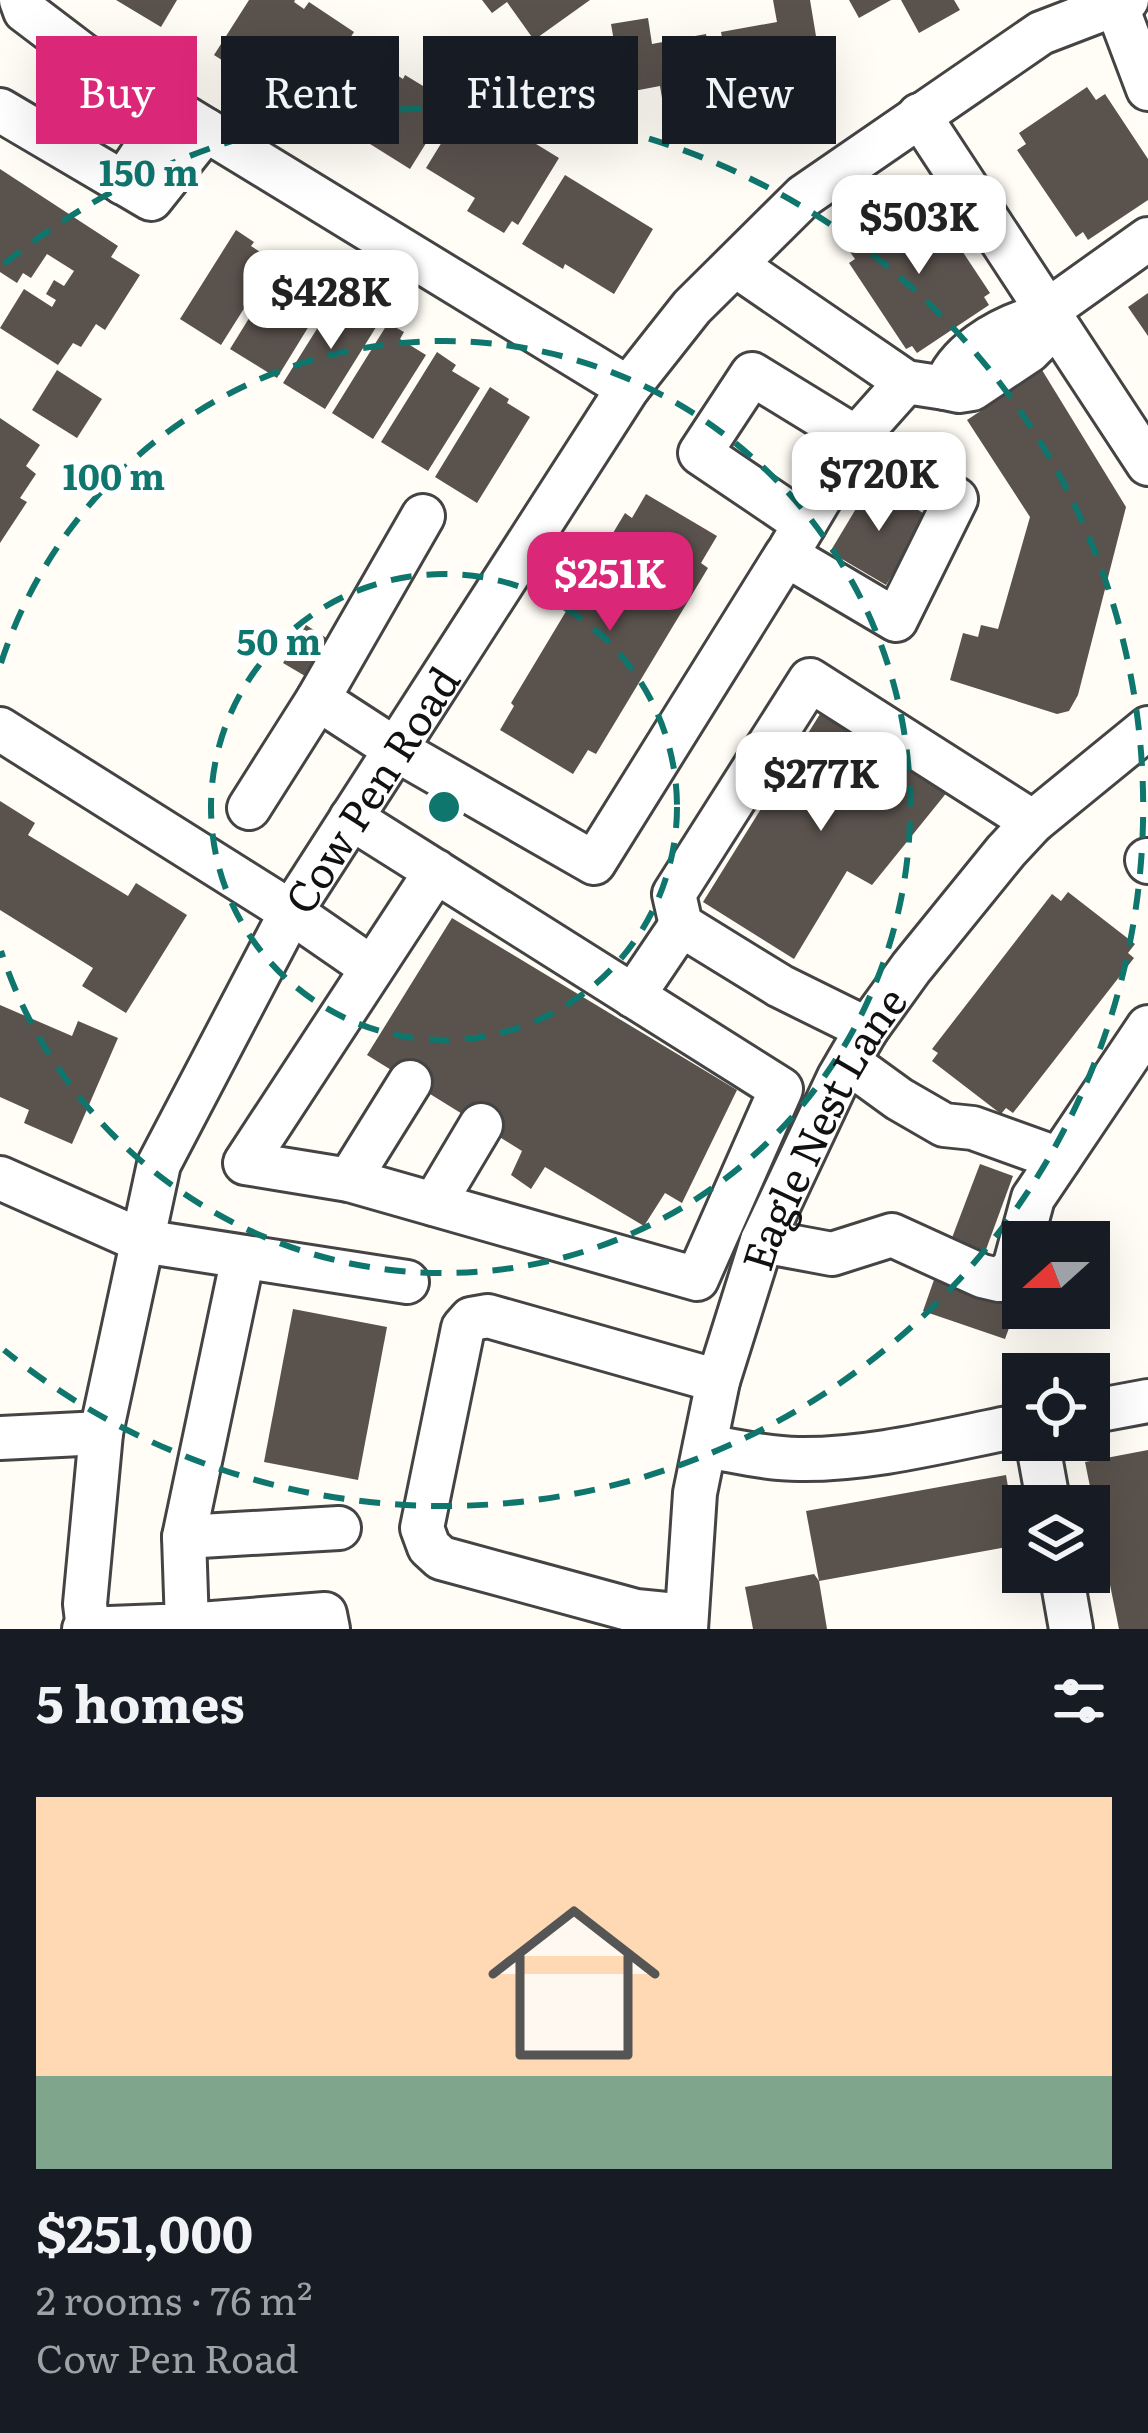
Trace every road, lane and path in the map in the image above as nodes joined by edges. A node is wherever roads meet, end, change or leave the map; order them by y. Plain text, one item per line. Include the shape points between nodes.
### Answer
1 (21, 0) edge
2 (1122, 2) edge
3 (57, 36) edge
4 (1148, 88) edge
5 (0, 110) edge
6 (920, 116) junction
7 (197, 125) edge
8 (36, 131) edge
9 (58, 144) edge
10 (171, 144) edge
11 (1148, 239) edge
12 (735, 265) junction
13 (1050, 315) junction
14 (926, 385) junction
15 (628, 388) junction
16 (856, 438) junction
17 (1148, 464) edge
18 (423, 516) dead end
19 (796, 539) junction
20 (318, 699) junction
21 (1148, 728) edge
22 (0, 730) edge
23 (395, 749) junction
24 (249, 808) dead end
25 (351, 818) junction
26 (1033, 822) junction
27 (436, 871) junction
28 (291, 912) junction
29 (681, 925) junction
30 (372, 968) junction
31 (633, 995) junction
32 (1148, 1027) edge
33 (858, 1046) junction
34 (410, 1082) dead end
35 (781, 1089) junction
36 (824, 1107) junction
37 (481, 1125) dead end
38 (1059, 1159) junction
39 (0, 1178) edge
40 (349, 1180) junction
41 (434, 1204) junction
42 (142, 1241) junction
43 (762, 1241) junction
44 (243, 1257) junction
45 (407, 1282) dead end
46 (718, 1381) junction
47 (1148, 1400) edge
48 (1110, 1408) edge
49 (1002, 1429) edge
50 (101, 1433) junction
51 (0, 1438) edge
52 (705, 1446) junction
53 (339, 1528) dead end
54 (184, 1537) junction
55 (1065, 1593) edge
56 (612, 1617) edge
57 (686, 1622) edge
58 (163, 1627) edge
59 (86, 1629) edge
60 (328, 1629) edge
61 (1071, 1629) edge

1 - 3 street
2 - 4 street
2 - 6 street, Cow Pen Road via 1041,33
5 - 8 street
6 - 12 street, Cow Pen Road via 804,196
6 - 13 street
7 - 15 street
9 - 10 street via 137,191
11 - 13 street
12 - 14 street
12 - 15 street, Cow Pen Road
13 - 14 street via 1012,326
13 - 17 street
14 - 16 street
15 - 23 street, Cow Pen Road
16 - 19 street
16 - 19 street via 752,374 700,453
16 - 19 street via 956,499 896,620
18 - 20 street
19 - 23 street via 594,863
20 - 23 street
20 - 24 street
21 - 26 street, Eagle Nest Lane
22 - 28 street
23 - 25 street, Cow Pen Road
25 - 27 street
25 - 28 street, Cow Pen Road
26 - 29 street via 810,680 674,894
26 - 33 street, Eagle Nest Lane
27 - 30 street
27 - 31 street via 501,930 573,975
28 - 30 street
28 - 42 street, Cow Pen Road via 159,1164
29 - 31 street
29 - 33 street via 844,1015
30 - 40 street via 245,1163
31 - 35 street
32 - 38 street
33 - 36 street, Eagle Nest Lane
33 - 38 street via 898,1099 944,1125
34 - 40 street
35 - 36 street
35 - 41 street via 698,1279
36 - 43 street, Eagle Nest Lane
37 - 41 street
38 - 43 street via 1033,1198 1014,1268 999,1280 892,1235 832,1254
39 - 42 street
40 - 41 street
42 - 44 street
42 - 50 street, Cow Pen Road
43 - 46 street, Eagle Nest Lane
44 - 45 street
44 - 54 street
46 - 52 street, Eagle Nest Lane
46 - 56 street via 488,1316 463,1328 422,1528 429,1547
47 - 48 street
49 - 52 street via 815,1458
50 - 51 street
50 - 59 street, Cow Pen Road
52 - 57 street, Eagle Nest Lane
53 - 54 street
54 - 58 street
55 - 61 street
56 - 57 street via 636,1611
58 - 59 street
58 - 60 street via 325,1615

